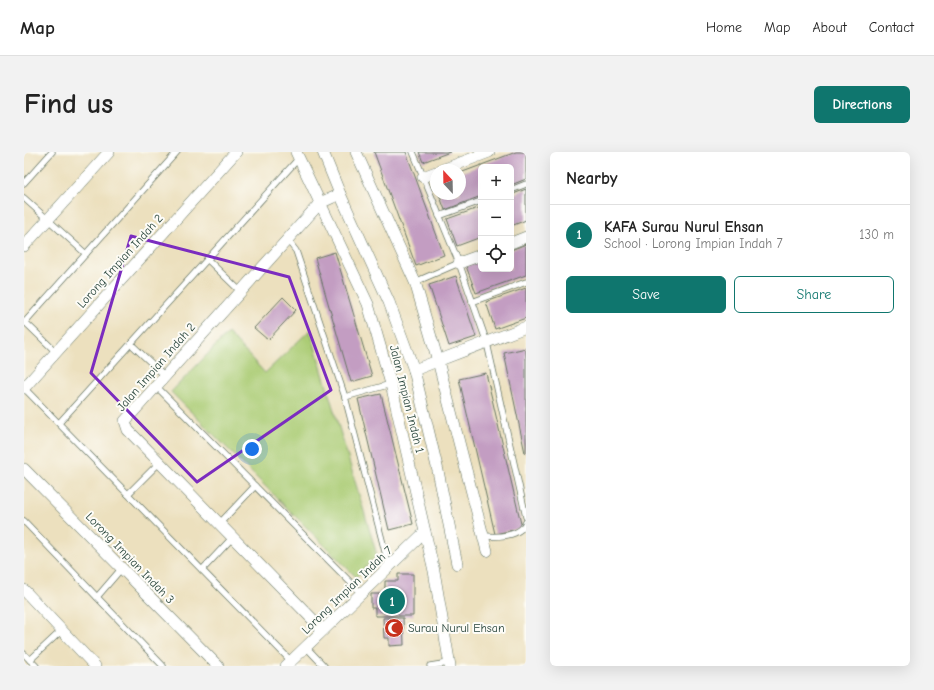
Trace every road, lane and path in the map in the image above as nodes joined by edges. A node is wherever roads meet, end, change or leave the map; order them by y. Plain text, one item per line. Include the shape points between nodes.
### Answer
1 (52, 152) edge
2 (108, 152) edge
3 (177, 152) edge
4 (236, 152) edge
5 (324, 152) edge
6 (356, 152) edge
7 (413, 152) edge
8 (489, 152) edge
9 (297, 155) edge
10 (458, 164) edge
11 (430, 174) edge
12 (423, 177) junction
13 (24, 183) edge
14 (526, 184) edge
15 (514, 189) edge
16 (340, 194) junction
17 (24, 198) edge
18 (478, 202) edge
19 (320, 203) junction
20 (439, 216) junction
21 (48, 220) junction
22 (526, 237) edge
23 (287, 239) junction
24 (514, 242) edge
25 (24, 246) edge
26 (86, 254) junction
27 (478, 256) edge
28 (207, 259) junction
29 (459, 263) junction
30 (415, 282) junction
31 (526, 282) edge
32 (240, 291) junction
33 (472, 302) junction
34 (24, 323) edge
35 (526, 327) edge
36 (487, 343) junction
37 (131, 344) junction
38 (56, 352) junction
39 (438, 361) junction
40 (414, 370) junction
41 (165, 376) junction
42 (391, 384) junction
43 (156, 386) junction
44 (24, 388) edge
45 (345, 397) junction
46 (59, 423) junction
47 (160, 462) junction
48 (24, 469) edge
49 (255, 486) junction
50 (128, 494) junction
51 (526, 517) edge
52 (24, 521) edge
53 (526, 522) edge
54 (220, 523) junction
55 (425, 532) junction
56 (484, 536) junction
57 (233, 537) junction
58 (488, 551) dead end
59 (457, 564) dead end
60 (122, 568) junction
61 (389, 568) junction
62 (202, 570) junction
63 (24, 590) edge
64 (361, 593) junction
65 (97, 597) junction
66 (323, 630) junction
67 (61, 631) junction
68 (306, 647) junction
69 (24, 654) edge
70 (30, 660) junction
71 (288, 664) edge
72 (449, 665) edge
73 (36, 666) edge
74 (95, 666) edge
75 (163, 666) edge
76 (218, 666) edge
77 (324, 666) edge
78 (430, 666) edge

1 - 13 lane
2 - 21 street
3 - 26 lane
4 - 38 street, Lorong Impian Indah 2
5 - 16 street, Jalan Impian Indah 1
6 - 30 street
7 - 12 lane
8 - 10 street
9 - 19 street, Jalan Impian Indah 1
9 - 28 lane
11 - 12 street
12 - 20 lane
14 - 15 lane
16 - 19 street, Jalan Impian Indah 2
16 - 40 street, Jalan Impian Indah 1 via 389,302
17 - 21 lane
18 - 20 lane
19 - 23 street, Jalan Impian Indah 2
19 - 42 street, Jalan Impian Indah 1 via 368,304
20 - 29 lane
21 - 25 street
21 - 26 lane
22 - 24 street
23 - 32 street, Jalan Impian Indah 2
23 - 45 lane via 296,251
26 - 34 lane
27 - 29 street
28 - 32 lane
28 - 37 lane
29 - 30 lane
29 - 33 lane
30 - 39 street
31 - 33 lane
32 - 41 street, Jalan Impian Indah 2
33 - 36 lane
34 - 38 lane
35 - 36 street
36 - 39 street
36 - 51 lane
37 - 41 lane
37 - 46 lane
38 - 44 street, Lorong Impian Indah 2
39 - 40 street
39 - 56 street
40 - 59 street, Jalan Impian Indah 1
41 - 43 street, Jalan Impian Indah 2
42 - 45 lane
42 - 55 street, Jalan Impian Indah 1
43 - 47 street, Jalan Impian Indah 2 via 125,421 128,430
43 - 49 lane
44 - 46 lane
45 - 61 lane
46 - 50 lane
47 - 50 lane
47 - 54 street, Jalan Impian Indah 2
48 - 60 street, Lorong Impian Indah 3
49 - 54 lane
49 - 64 lane
50 - 62 lane
52 - 65 lane
53 - 56 lane via 524,528 517,532 497,537
54 - 57 street, Jalan Impian Indah 2
55 - 61 street, Lorong Impian Indah 7
55 - 72 street, Jalan Impian Indah 1
56 - 58 street
57 - 62 lane
57 - 66 street, Jalan Impian Indah 2
60 - 65 lane
60 - 76 street, Lorong Impian Indah 3
61 - 64 street, Lorong Impian Indah 7
62 - 71 lane
63 - 67 street
64 - 66 street, Lorong Impian Indah 7
65 - 75 lane
66 - 68 street, Lorong Impian Indah 7
67 - 70 lane
67 - 74 street
68 - 71 street, Lorong Impian Indah 7
68 - 77 lane
69 - 70 lane
70 - 73 lane
72 - 78 lane

